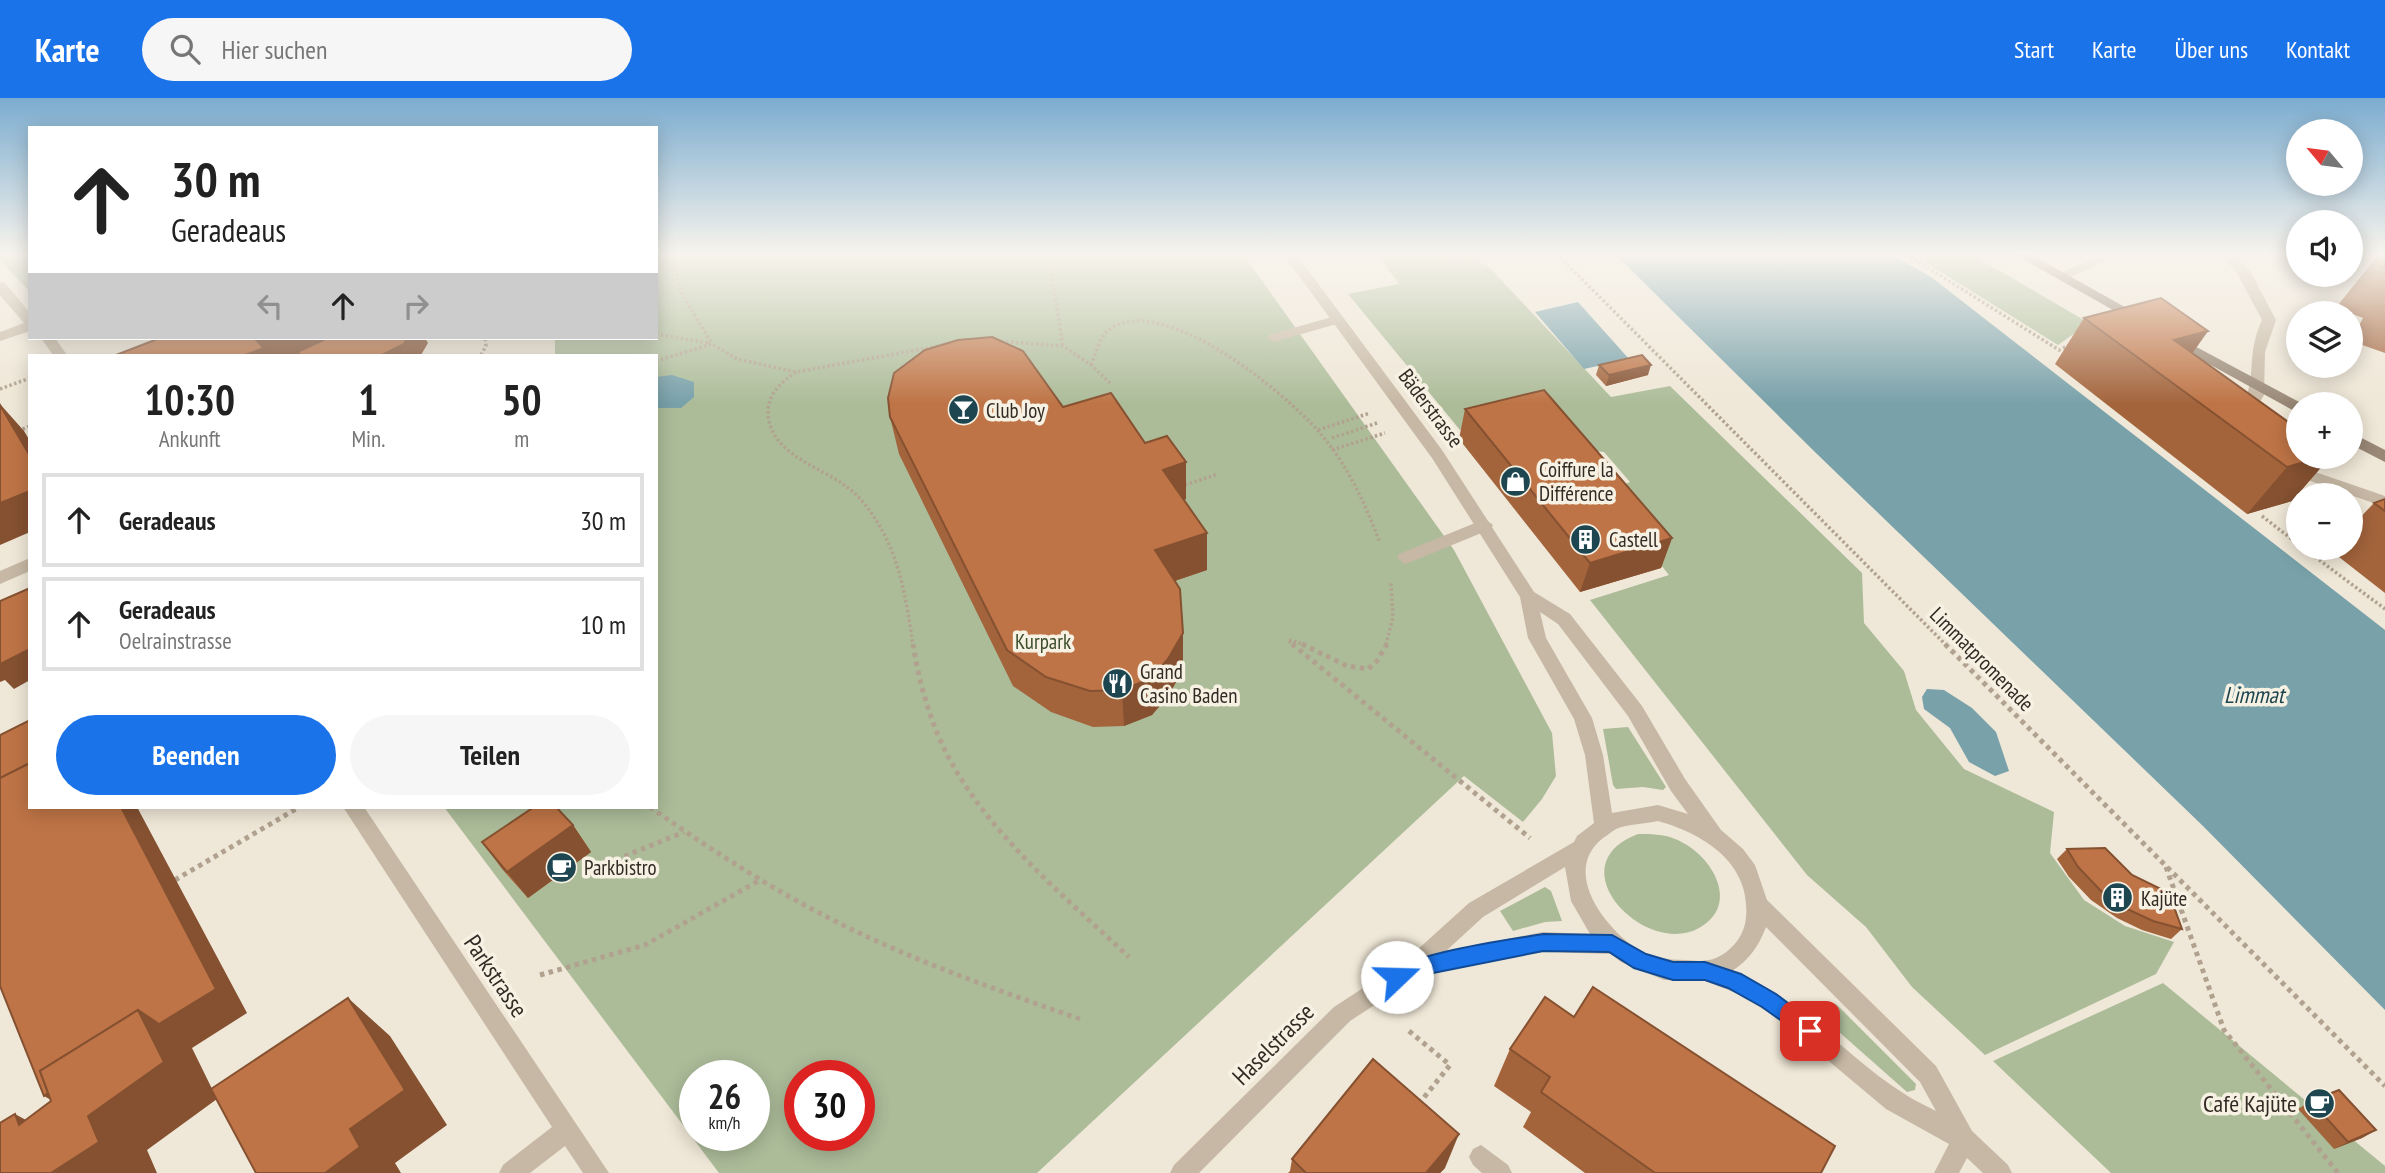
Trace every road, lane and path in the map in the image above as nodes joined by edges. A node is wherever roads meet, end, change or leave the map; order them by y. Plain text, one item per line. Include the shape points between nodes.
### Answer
1 (14, 304) edge
2 (686, 304) edge
3 (1056, 304) edge
4 (1324, 304) edge
5 (1607, 304) edge
6 (1986, 304) edge
7 (2112, 304) edge
8 (2261, 304) edge
9 (1335, 320) junction
10 (28, 321) edge
11 (28, 325) edge
12 (658, 334) edge
13 (0, 337) edge
14 (1274, 338) dead end
15 (993, 341) edge
16 (958, 343) edge
17 (712, 344) junction
18 (2071, 344) dead end
19 (1062, 346) junction
20 (658, 360) edge
21 (1091, 365) junction
22 (796, 372) junction
23 (28, 379) edge
24 (1110, 383) dead end
25 (2260, 387) junction
26 (0, 389) edge
27 (2286, 401) edge
28 (1370, 413) dead end
29 (1377, 423) dead end
30 (28, 427) edge
31 (2241, 429) edge
32 (1318, 430) junction
33 (12, 433) edge
34 (1385, 433) dead end
35 (1332, 438) dead end
36 (2363, 444) edge
37 (1332, 450) junction
38 (2385, 457) edge
39 (2276, 462) edge
40 (1218, 474) dead end
41 (1185, 485) dead end
42 (2385, 502) edge
43 (2262, 516) dead end
44 (1485, 525) junction
45 (2286, 535) edge
46 (1383, 552) dead end
47 (1405, 558) dead end
48 (2319, 560) edge
49 (28, 565) edge
50 (1389, 575) dead end
51 (0, 578) edge
52 (1528, 596) junction
53 (2385, 609) edge
54 (296, 809) dead end
55 (354, 809) edge
56 (653, 809) edge
57 (1604, 822) junction
58 (685, 832) junction
59 (1714, 835) junction
60 (1530, 838) dead end
61 (1579, 849) junction
62 (2165, 864) junction
63 (591, 870) dead end
64 (175, 880) dead end
65 (760, 880) junction
66 (1759, 906) junction
67 (1612, 944) junction
68 (1129, 957) dead end
69 (1414, 967) junction
70 (1705, 971) junction
71 (540, 975) dead end
72 (1080, 1019) dead end
73 (1409, 1031) dead end
74 (2385, 1086) edge
75 (1428, 1114) edge
76 (567, 1130) junction
77 (1964, 1139) junction
78 (1481, 1157) dead end
79 (511, 1173) edge
80 (597, 1173) edge
81 (1182, 1173) edge
82 (1500, 1173) edge
83 (1946, 1173) edge
84 (2000, 1173) edge
85 (2338, 1173) edge

1 - 10 street
2 - 17 path
3 - 19 path
4 - 9 street, Bäderstrasse
5 - 62 path, Limmatpromenade
6 - 18 path via 2059,350
7 - 25 main road
8 - 25 street via 2269,320 2259,342
9 - 14 street
9 - 44 street, Bäderstrasse
11 - 13 street
12 - 17 path
15 - 19 path
16 - 22 path
17 - 20 path
17 - 22 path via 737,359
19 - 21 path
21 - 24 path
21 - 32 path via 1112,327 1132,320 1164,325 1246,369
22 - 68 path via 771,398 771,431 791,452 856,494 883,531 902,580 923,691 954,767 1004,831
23 - 26 path
25 - 27 main road
25 - 31 street via 2243,416
28 - 32 path
29 - 35 path
30 - 33 path
32 - 37 path
34 - 37 path
36 - 38 main road
37 - 46 path via 1352,477
39 - 42 street
40 - 41 path
43 - 45 path
44 - 47 street
44 - 52 street, Bäderstrasse
48 - 53 path
49 - 51 street
50 - 60 path via 1392,628 1382,655 1368,669 1354,669 1289,640
52 - 57 street, Bäderstrasse via 1537,638 1583,718
52 - 59 street, Bäderstrasse via 1564,620 1580,640 1635,711
54 - 64 path
55 - 76 street, Parkstrasse
56 - 58 path
57 - 59 street via 1629,814 1658,813
57 - 61 street
58 - 63 path
58 - 65 path
59 - 66 street via 1737,856
61 - 67 street via 1574,872 1578,897 1590,921
61 - 69 street, Haselstrasse via 1476,910
62 - 74 path, Limmatpromenade
62 - 85 path via 2224,1030
65 - 71 path via 645,945
65 - 72 path via 888,947
66 - 70 street via 1756,928 1746,948
66 - 77 street via 1928,1074
67 - 69 street, Haselstrasse via 1543,942
67 - 70 street via 1641,961 1673,971
69 - 81 street, Haselstrasse via 1342,1014
70 - 77 street via 1769,1001 1894,1101
73 - 75 path via 1450,1065 1418,1105
76 - 79 street
76 - 80 street, Parkstrasse
77 - 83 street
77 - 84 street
78 - 82 street

